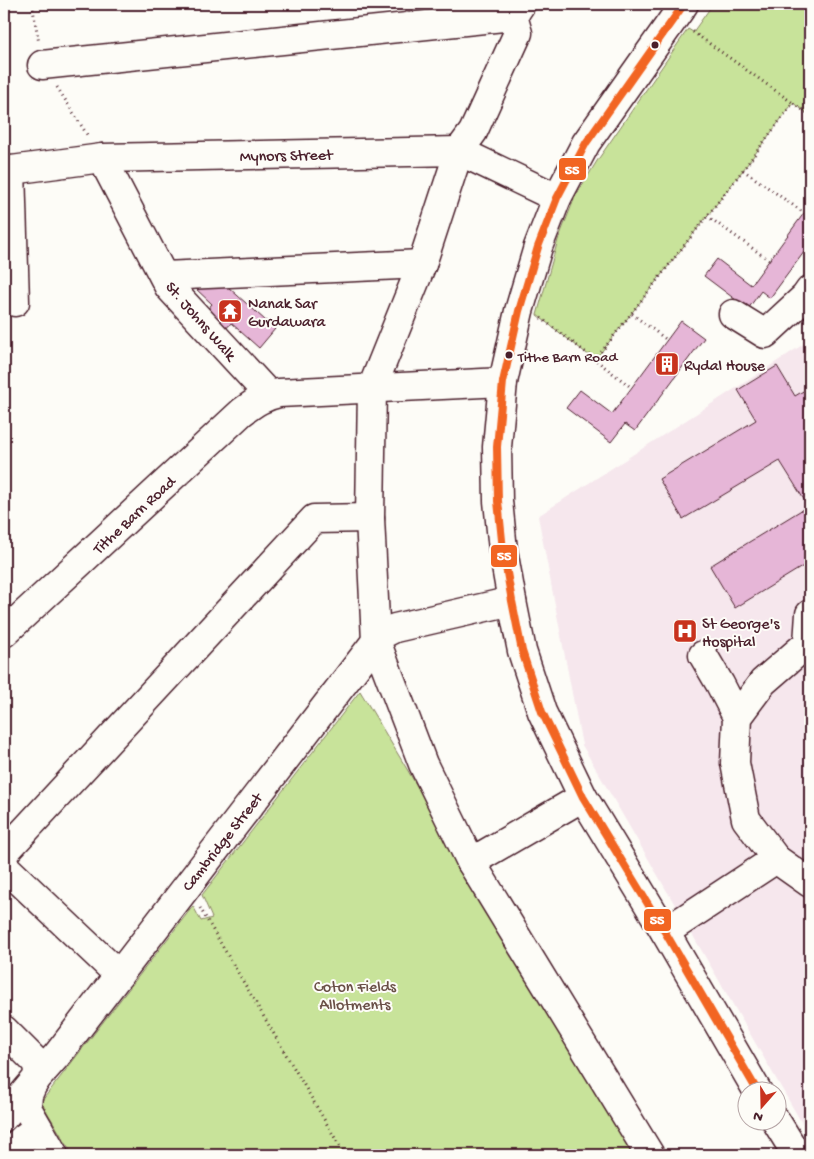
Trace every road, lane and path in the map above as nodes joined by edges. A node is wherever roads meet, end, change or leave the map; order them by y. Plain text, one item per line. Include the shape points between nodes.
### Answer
1 (517, 10) edge
2 (679, 12) edge
3 (42, 65) dead end
4 (793, 103) junction
5 (810, 115) edge
6 (459, 151) junction
7 (102, 158) junction
8 (7, 170) edge
9 (743, 170) junction
10 (557, 198) junction
11 (804, 213) dead end
12 (707, 216) junction
13 (769, 260) dead end
14 (422, 264) junction
15 (164, 276) junction
16 (810, 290) edge
17 (15, 302) dead end
18 (519, 311) junction
19 (632, 314) junction
20 (733, 314) dead end
21 (667, 340) dead end
22 (595, 360) junction
23 (503, 382) junction
24 (372, 388) junction
25 (632, 388) dead end
26 (268, 395) junction
27 (370, 518) junction
28 (512, 601) junction
29 (810, 614) edge
30 (4, 633) edge
31 (376, 641) junction
32 (809, 642) edge
33 (702, 655) dead end
34 (738, 717) junction
35 (583, 797) junction
36 (4, 853) edge
37 (776, 859) junction
38 (471, 862) junction
39 (4, 866) edge
40 (810, 883) edge
41 (186, 886) junction
42 (665, 932) junction
43 (119, 975) junction
44 (4, 1030) edge
45 (37, 1078) junction
46 (752, 1082) edge
47 (4, 1117) edge
48 (38, 1128) junction
49 (783, 1132) edge
50 (6, 1155) edge
51 (54, 1155) edge
52 (345, 1155) edge
53 (650, 1155) edge
54 (797, 1155) edge

1 - 3 street
1 - 6 street via 518,33 473,132
2 - 4 path
2 - 10 street via 586,143
4 - 5 path
4 - 9 path
6 - 7 street, Mynors Street
6 - 10 street, Mynors Street
6 - 14 street
7 - 8 street, Mynors Street
7 - 15 street, St. Johns Walk
8 - 17 street
9 - 11 path
9 - 12 path
10 - 18 street
12 - 13 path
12 - 19 path
14 - 15 street
14 - 24 street
15 - 26 street, St. Johns Walk via 169,287
16 - 20 street via 765,334
18 - 22 path via 537,315
18 - 23 street
19 - 21 path
19 - 22 path
22 - 25 path
23 - 24 street, Tithe Barn Road
23 - 28 street via 497,446 498,501
24 - 26 street, Tithe Barn Road
24 - 27 street
26 - 30 street, Tithe Barn Road via 242,412
27 - 31 street
27 - 36 street via 314,519
28 - 31 street, Cambridge Street via 395,628
28 - 35 street via 522,651 542,712
29 - 32 street
31 - 38 street via 423,764
31 - 41 street, Cambridge Street
32 - 34 street via 763,682
33 - 34 street
34 - 37 street via 735,763 746,819
35 - 38 street
35 - 42 street
37 - 40 street
37 - 42 street
38 - 53 street
39 - 43 street
41 - 43 street, Cambridge Street
41 - 52 path
42 - 46 street
43 - 45 street, Cambridge Street
44 - 45 street via 36,1062
45 - 47 street
45 - 48 street, Cambridge Street via 28,1095 27,1108
48 - 50 street
48 - 51 street, Cambridge Street
49 - 54 street

